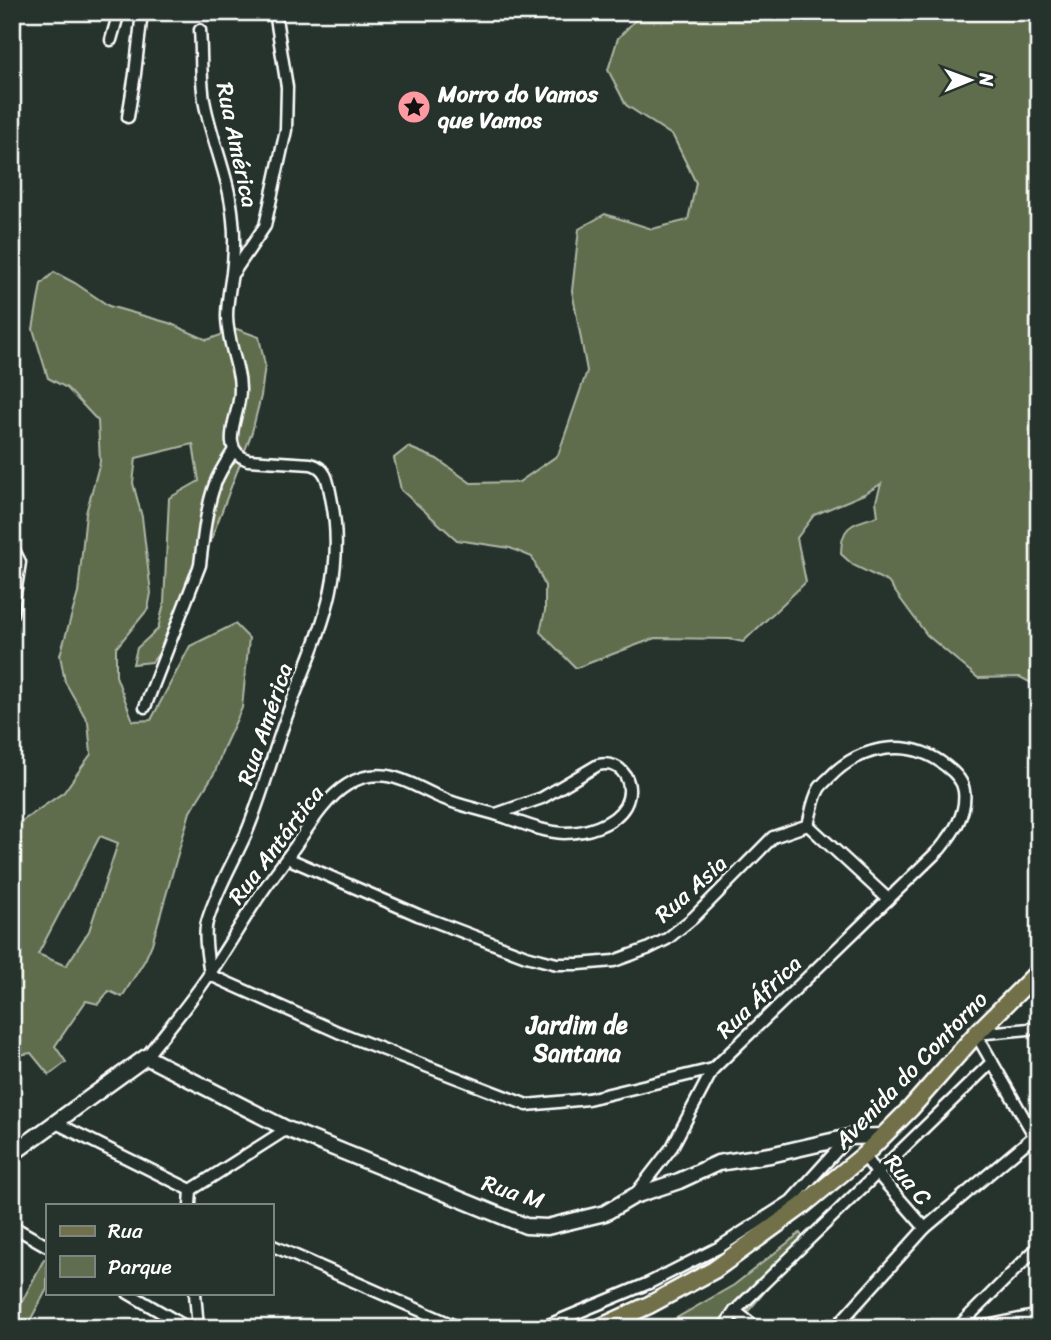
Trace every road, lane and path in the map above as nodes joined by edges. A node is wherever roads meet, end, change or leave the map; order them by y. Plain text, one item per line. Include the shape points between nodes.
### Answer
1 (118, 12) edge
2 (142, 12) edge
3 (275, 12) edge
4 (201, 30) dead end
5 (111, 40) dead end
6 (128, 117) dead end
7 (232, 275) junction
8 (234, 450) junction
9 (12, 546) edge
10 (12, 614) edge
11 (145, 707) dead end
12 (496, 814) junction
13 (808, 825) junction
14 (287, 858) junction
15 (888, 899) junction
16 (1039, 971) edge
17 (209, 975) junction
18 (1039, 1028) edge
19 (976, 1034) junction
20 (146, 1057) junction
21 (992, 1062) junction
22 (713, 1069) junction
23 (56, 1124) junction
24 (287, 1129) junction
25 (849, 1136) junction
26 (882, 1136) junction
27 (1037, 1140) edge
28 (12, 1154) edge
29 (864, 1155) junction
30 (877, 1173) junction
31 (191, 1189) junction
32 (634, 1196) junction
33 (190, 1204) edge
34 (12, 1226) edge
35 (925, 1228) junction
36 (46, 1245) edge
37 (273, 1246) edge
38 (1039, 1246) edge
39 (130, 1294) edge
40 (195, 1294) edge
41 (735, 1311) junction
42 (1039, 1315) edge
43 (188, 1328) edge
44 (198, 1328) edge
45 (460, 1328) edge
46 (541, 1328) edge
47 (599, 1328) edge
48 (723, 1328) edge
49 (757, 1328) edge
50 (835, 1328) edge
51 (957, 1328) edge
52 (977, 1328) edge

1 - 5 street
2 - 6 street
3 - 7 street via 287,87 286,130 265,226
4 - 7 street, Rua América via 205,104 232,202
7 - 8 street, Rua América via 228,329 240,391 232,432
8 - 11 street via 214,485 200,565
8 - 17 street, Rua América via 248,460 311,464 323,470 333,506 336,563 327,610 247,832 206,926
9 - 10 street via 20,562
12 - 12 street, Rua Antártica via 553,832 593,828 624,806 626,778 621,769 605,763 542,798
12 - 14 street, Rua Antártica via 443,799 389,776 361,778 329,801
13 - 14 street, Rua Asia via 773,837 667,939 614,961 579,964 527,956
13 - 15 street
13 - 15 street, Rua África via 819,789 852,758 869,751 901,747 936,758 961,780 965,792 955,831
14 - 17 street, Rua Antártica
15 - 22 street, Rua África
16 - 19 main road, Avenida do Contorno
17 - 20 street, Rua Antártica
17 - 22 street via 338,1032 527,1105 588,1099
18 - 19 street
19 - 21 street
19 - 26 main road, Avenida do Contorno
20 - 23 street
20 - 24 street, Rua M
21 - 27 street
21 - 30 street
22 - 32 street, Rua África via 672,1147
23 - 28 street
23 - 31 street
24 - 31 street
24 - 32 street, Rua M via 526,1226 547,1227 605,1213
25 - 26 street, Rua M
25 - 32 street, Rua M via 718,1163
25 - 46 street via 791,1201 718,1248
26 - 29 main road, Avenida do Contorno
27 - 35 street
29 - 30 street, Rua C
29 - 47 main road, Avenida do Contorno via 714,1270
30 - 35 street, Rua C
30 - 41 street
31 - 33 street
34 - 36 street
35 - 50 street
37 - 45 street
38 - 51 street
39 - 43 street
40 - 44 street
41 - 48 street
41 - 49 street
42 - 52 street

